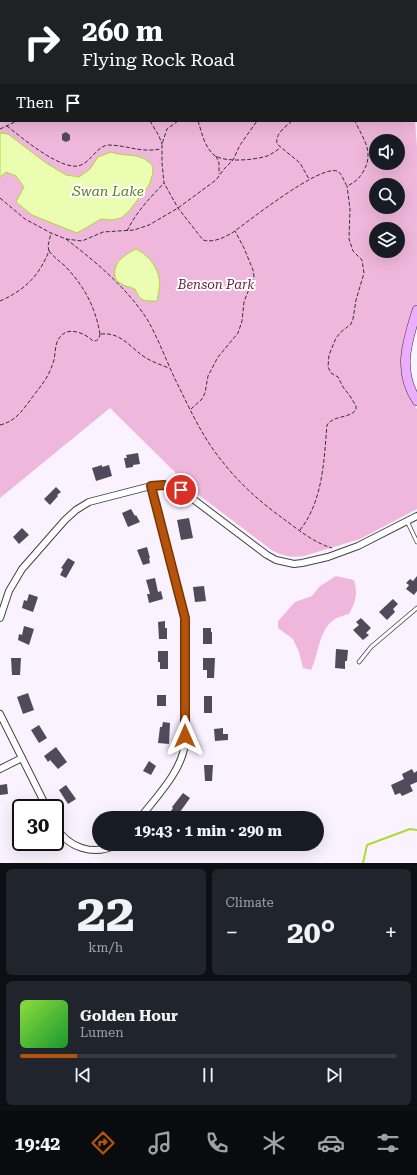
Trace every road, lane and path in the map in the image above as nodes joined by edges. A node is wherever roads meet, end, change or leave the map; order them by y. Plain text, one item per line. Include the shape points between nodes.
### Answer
1 (15, 122) edge
2 (151, 122) edge
3 (177, 122) edge
4 (198, 122) edge
5 (256, 122) edge
6 (291, 122) edge
7 (355, 122) edge
8 (7, 126) junction
9 (0, 129) edge
10 (162, 144) junction
11 (162, 148) junction
12 (280, 148) junction
13 (215, 156) junction
14 (233, 160) junction
15 (219, 176) junction
16 (309, 179) junction
17 (164, 183) junction
18 (347, 186) junction
19 (0, 198) edge
20 (178, 208) junction
21 (127, 231) junction
22 (234, 231) junction
23 (51, 233) junction
24 (66, 239) junction
25 (49, 251) junction
26 (0, 301) edge
27 (417, 310) edge
28 (100, 334) junction
29 (170, 369) junction
30 (417, 402) edge
31 (190, 409) junction
32 (0, 425) edge
33 (151, 486) junction
34 (417, 516) edge
35 (407, 521) junction
36 (300, 530) junction
37 (417, 542) edge
38 (323, 545) dead end
39 (417, 608) edge
40 (0, 618) edge
41 (360, 662) dead end
42 (0, 714) edge
43 (22, 758) junction
44 (0, 769) edge
45 (42, 799) edge
46 (145, 811) edge
47 (64, 837) edge
48 (92, 850) edge

1 - 8 path
2 - 10 path
3 - 10 path via 167,129
4 - 13 path via 206,145
5 - 14 path
6 - 12 path via 277,137
7 - 18 path via 367,146 369,157 360,178
8 - 9 path
8 - 11 path via 50,157 71,167 83,164 107,145 149,151
10 - 11 path
11 - 17 path
12 - 14 path via 267,156
12 - 16 path via 300,163
13 - 14 path
13 - 15 path via 219,164
14 - 15 path
15 - 20 path
16 - 18 path via 330,170 339,173
16 - 22 path
17 - 20 path
17 - 21 path via 139,210
18 - 36 path via 350,209 349,239 353,250 362,260 364,272 353,319 336,338 329,355 328,367 331,373 338,377 356,410 348,416 330,421 327,425 315,505
19 - 23 path via 25,219
20 - 21 path via 148,225
20 - 22 path via 203,240 216,240
21 - 24 path via 103,232 82,240
22 - 31 path via 244,248 254,276 244,302 238,333 218,357 208,376 202,399
23 - 24 path
23 - 25 path
24 - 29 path via 106,271 135,303 152,329
25 - 26 path via 39,271 24,288
25 - 28 path via 86,291
27 - 30 street via 405,364 407,380
28 - 29 path via 120,337 145,357
28 - 32 path via 96,341 75,332 61,335 47,380 21,413 10,422
29 - 31 path
31 - 36 path via 222,461 251,492
33 - 35 street via 164,485 181,490 267,555 285,562 302,563 345,551
33 - 40 street via 89,502 70,514 17,576
33 - 46 street via 185,618 185,743 177,768
34 - 35 street
35 - 37 lane
36 - 38 path
39 - 41 lane via 371,647
42 - 43 street
43 - 44 street
43 - 45 street
47 - 48 street via 78,847

